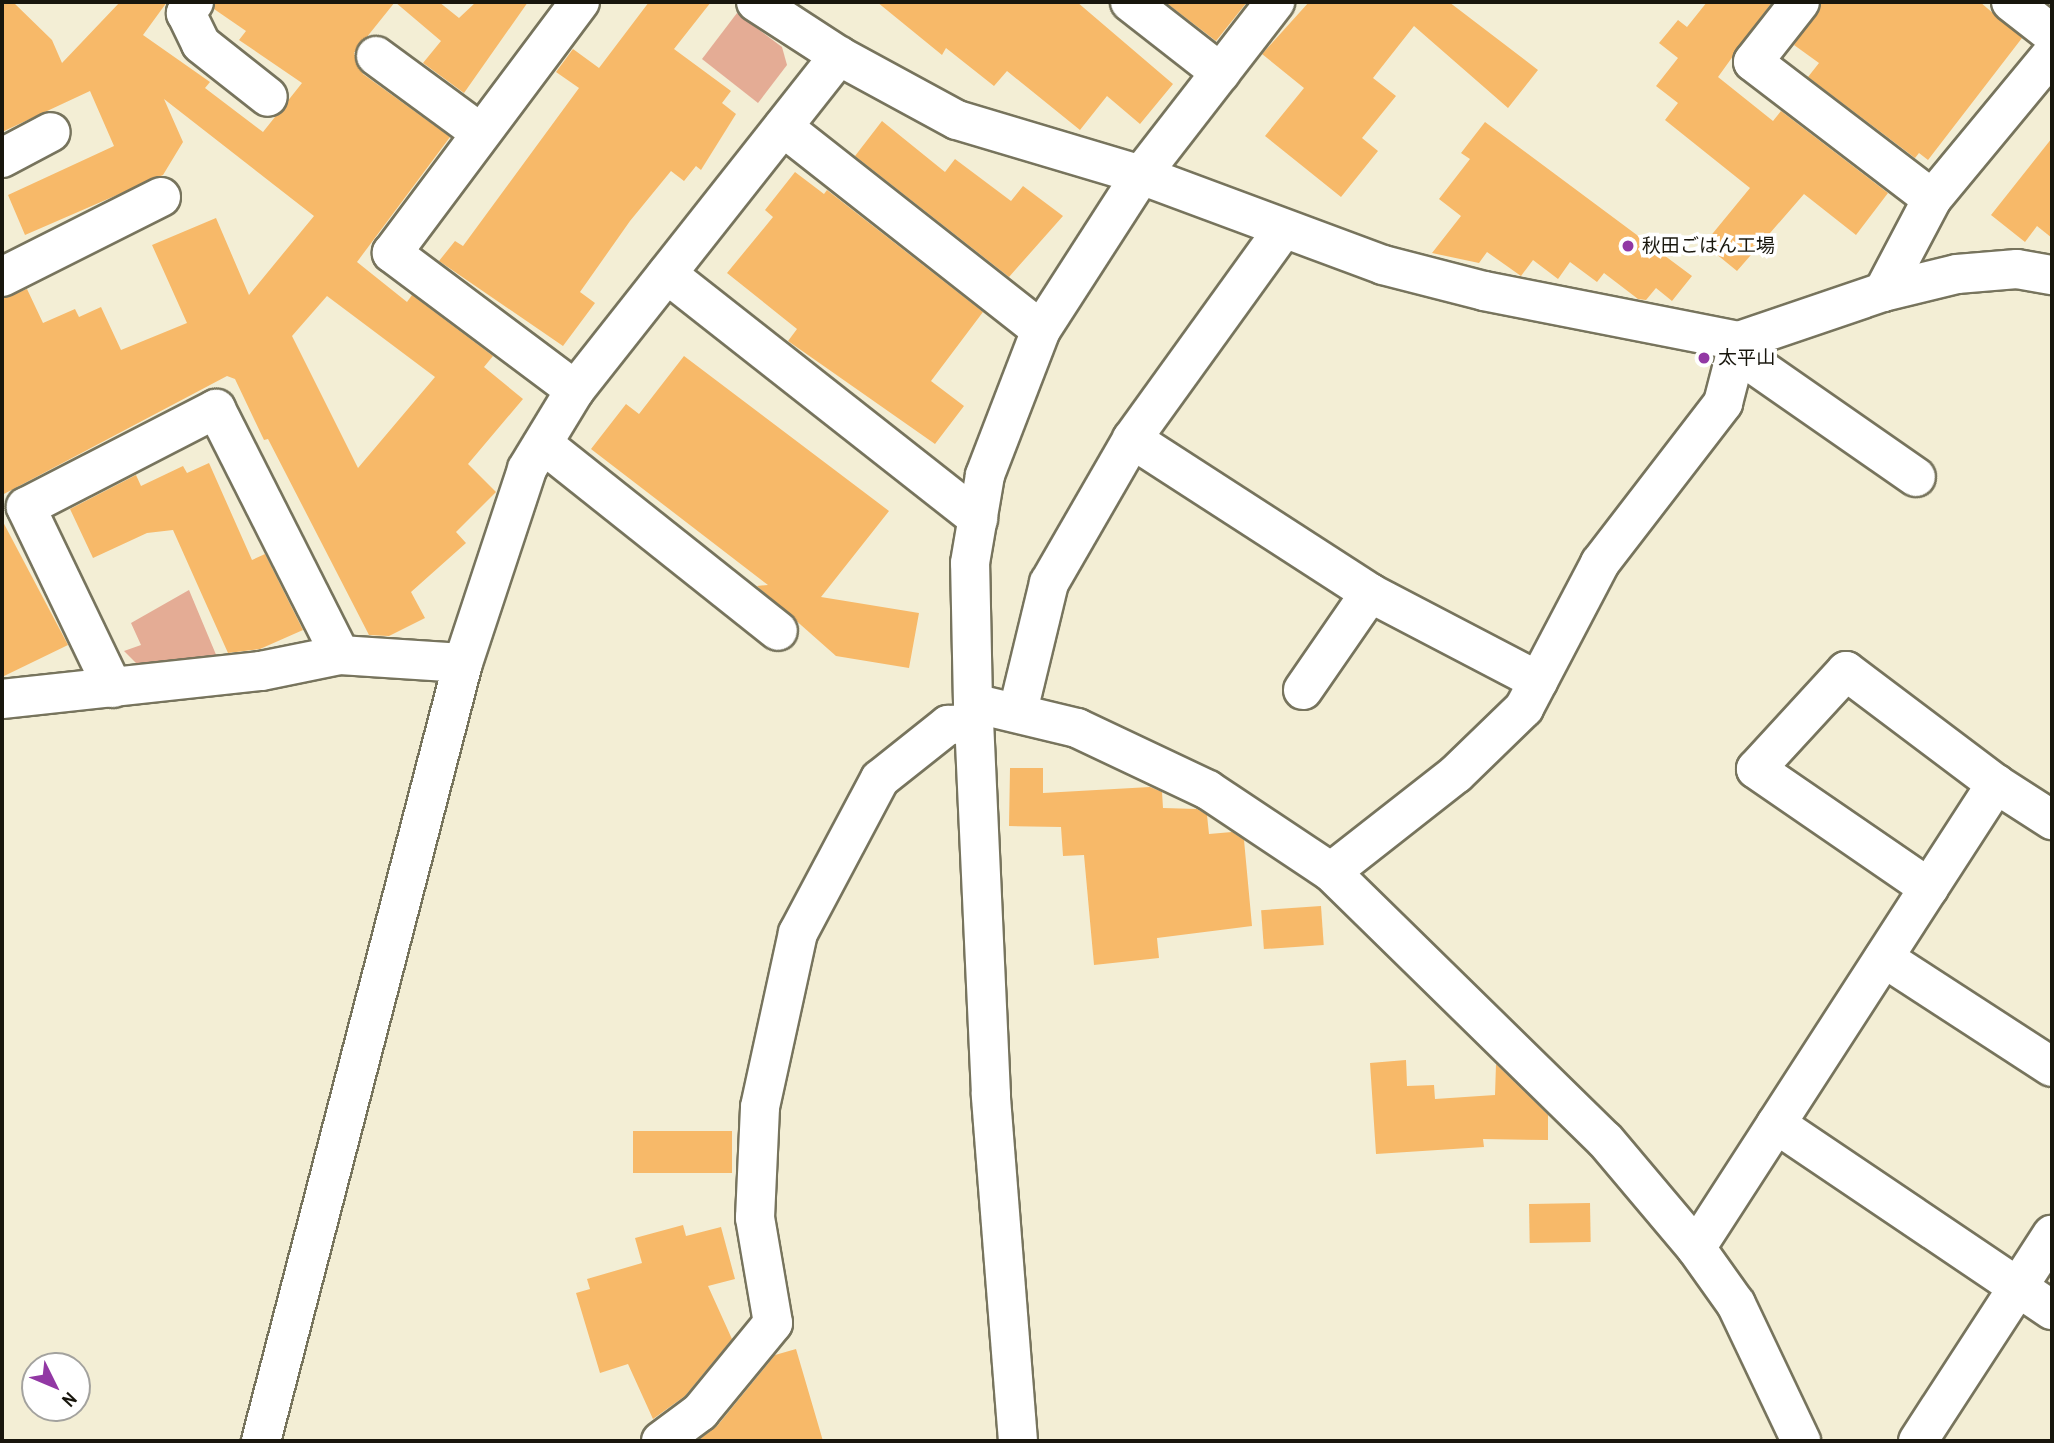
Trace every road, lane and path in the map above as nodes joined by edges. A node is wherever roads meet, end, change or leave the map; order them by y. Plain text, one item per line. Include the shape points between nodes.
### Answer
1 (194, 2) edge
2 (580, 2) edge
3 (756, 2) edge
4 (1130, 2) edge
5 (1275, 2) edge
6 (1800, 2) edge
7 (2011, 2) edge
8 (2052, 34) edge
9 (2052, 54) edge
10 (839, 56) junction
11 (376, 57) dead end
12 (1221, 73) junction
13 (268, 97) dead end
14 (783, 127) junction
15 (51, 132) dead end
16 (481, 133) junction
17 (2, 158) edge
18 (1142, 175) junction
19 (161, 197) dead end
20 (1931, 199) junction
21 (1282, 230) junction
22 (667, 274) junction
23 (2052, 275) edge
24 (2, 278) edge
25 (1883, 292) junction
26 (1041, 330) junction
27 (1738, 346) junction
28 (575, 390) junction
29 (1132, 439) junction
30 (542, 444) junction
31 (1916, 477) dead end
32 (978, 519) junction
33 (1370, 593) junction
34 (778, 631) dead end
35 (340, 655) junction
36 (463, 663) junction
37 (1538, 681) junction
38 (113, 688) junction
39 (1303, 690) dead end
40 (2, 699) edge
41 (1018, 711) junction
42 (974, 713) junction
43 (1996, 784) junction
44 (2052, 820) edge
45 (1331, 872) junction
46 (1929, 888) junction
47 (1884, 958) junction
48 (2052, 1067) edge
49 (1776, 1124) junction
50 (2052, 1235) edge
51 (1696, 1248) junction
52 (2019, 1285) junction
53 (2052, 1310) edge
54 (261, 1441) edge
55 (661, 1441) edge
56 (1018, 1441) edge
57 (1801, 1441) edge
58 (1918, 1441) edge

1 - 13 street via 186,13 201,44
2 - 16 street
3 - 10 street
4 - 12 street
5 - 12 street
6 - 20 street via 1753,62
7 - 8 street
9 - 20 street
10 - 14 street
10 - 18 street via 957,120
11 - 16 street
12 - 18 street
14 - 22 street
14 - 26 street
15 - 17 street
16 - 28 street via 392,253
18 - 21 street
18 - 26 street
19 - 24 street
20 - 25 street
21 - 27 street via 1484,291
21 - 29 street
22 - 28 street
22 - 32 street
23 - 25 street via 2017,269 1957,274
25 - 27 street
26 - 32 street via 985,475
27 - 31 street
27 - 37 street via 1723,404 1600,563
28 - 30 street
29 - 33 street
29 - 41 street via 1049,583
30 - 34 street
30 - 36 street via 527,469
32 - 42 street via 970,563
33 - 37 street
33 - 39 street
35 - 36 street
35 - 38 street via 261,671
35 - 38 street via 216,409 26,507
36 - 54 street
37 - 45 street via 1524,708 1456,774
38 - 40 street
41 - 42 street
41 - 45 street via 1077,728 1208,790
42 - 55 street via 948,726 880,779 798,933 760,1107 755,1218 773,1322 700,1412
42 - 56 street via 991,1095
43 - 44 street
43 - 46 street
43 - 46 street via 1846,671 1756,769
45 - 51 street via 1605,1140
46 - 47 street
47 - 48 street
47 - 49 street
49 - 51 street
49 - 52 street
50 - 52 street
51 - 57 street via 1736,1304
52 - 53 street
52 - 58 street

